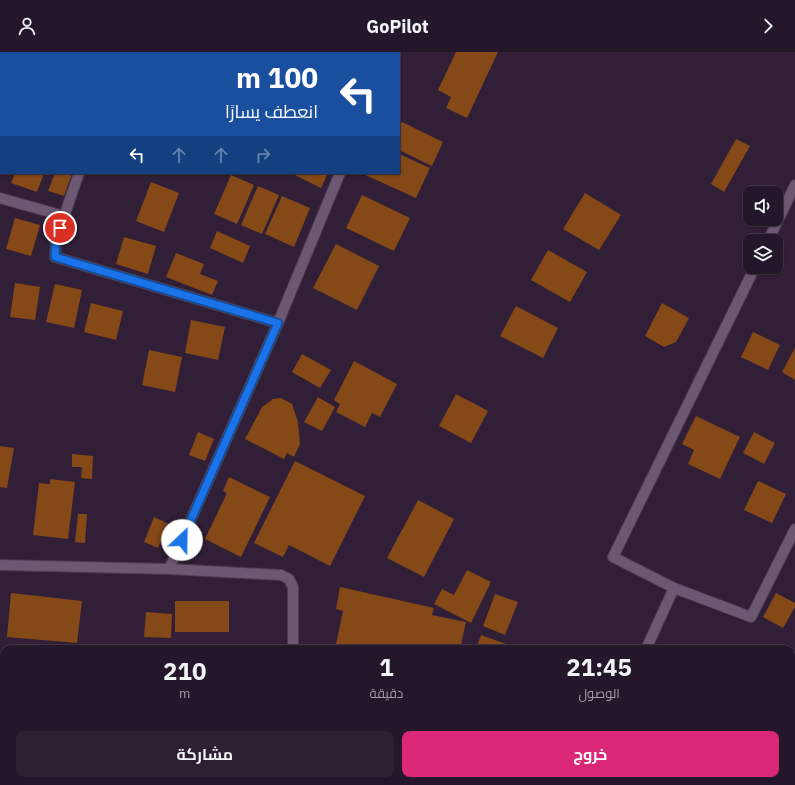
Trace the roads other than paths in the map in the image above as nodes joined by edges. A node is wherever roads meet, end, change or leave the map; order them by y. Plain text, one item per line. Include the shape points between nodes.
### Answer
1 (79, 174) edge
2 (340, 174) edge
3 (795, 185) edge
4 (0, 198) edge
5 (64, 216) junction
6 (771, 234) edge
7 (752, 274) edge
8 (278, 323) junction
9 (795, 529) edge
10 (0, 564) edge
11 (169, 568) junction
12 (674, 588) junction
13 (293, 645) edge
14 (648, 645) edge

1 - 5 street
2 - 8 street
3 - 6 street
4 - 5 street
5 - 8 street via 56,240 55,257
7 - 12 street via 613,557
8 - 11 street
9 - 12 street via 751,617
10 - 11 street
11 - 13 street via 281,575 289,579 293,587
12 - 14 street

